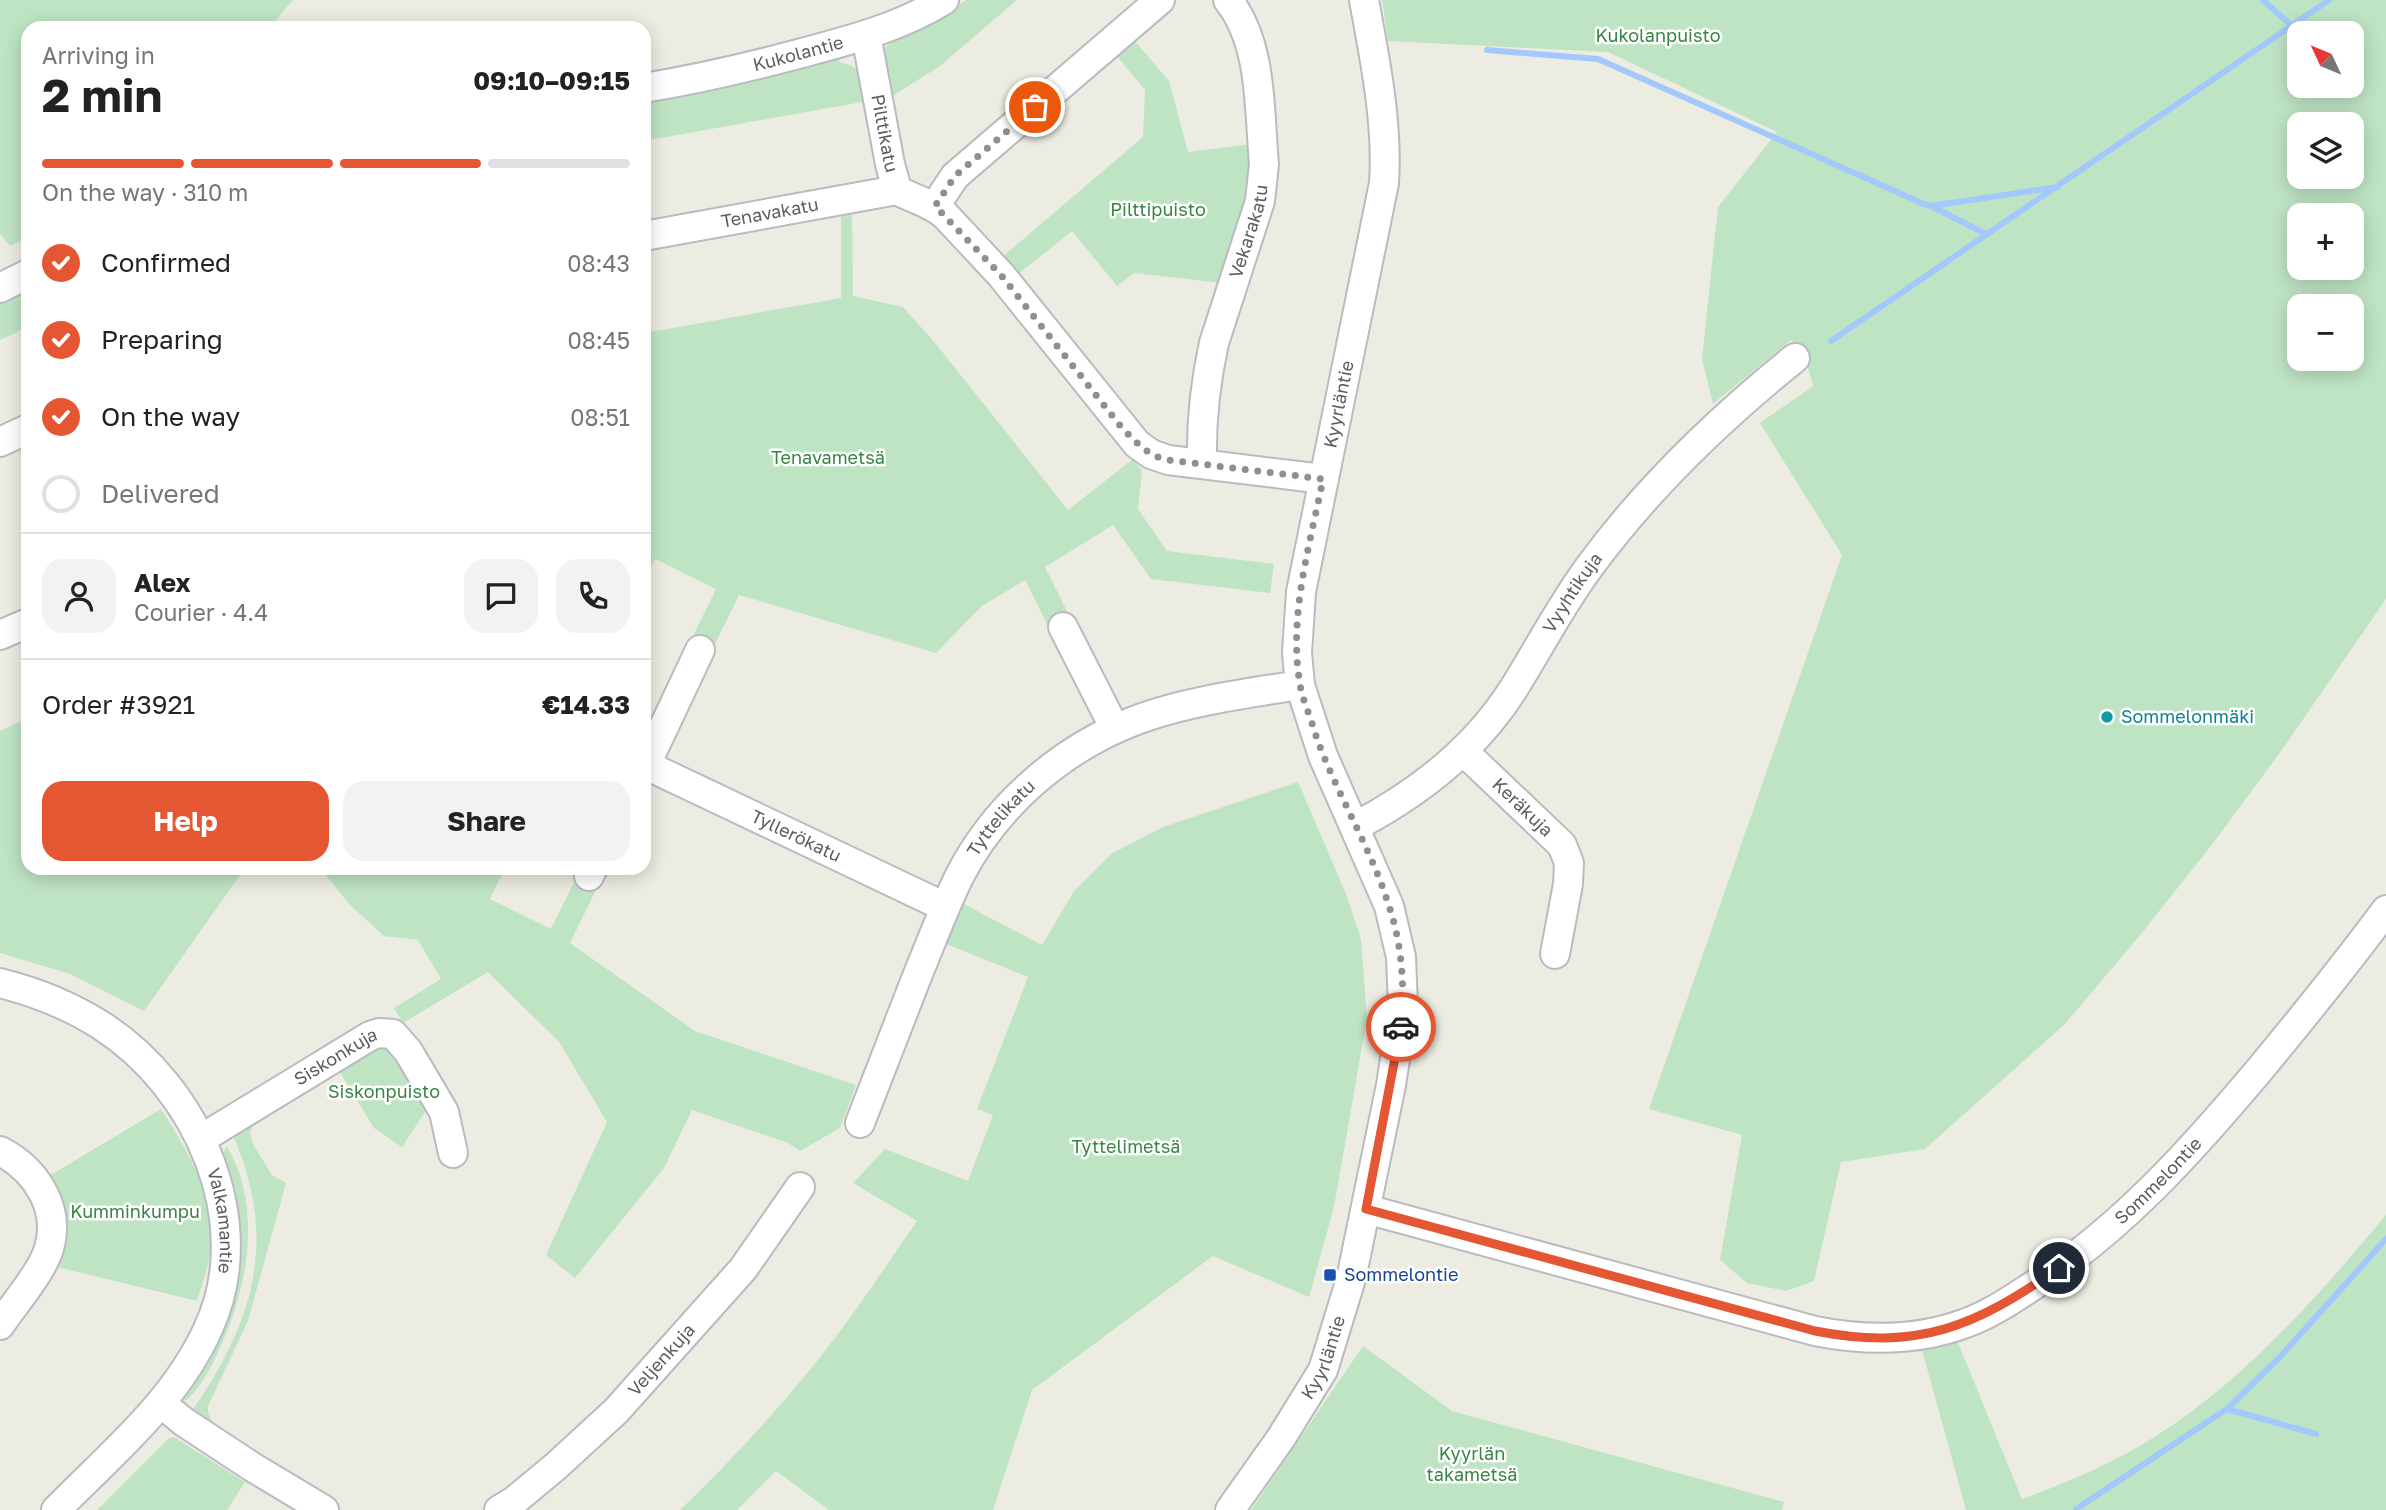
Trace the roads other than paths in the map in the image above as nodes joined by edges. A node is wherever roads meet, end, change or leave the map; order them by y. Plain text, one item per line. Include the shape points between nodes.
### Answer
1 (944, 0) edge
2 (1160, 0) edge
3 (1228, 0) edge
4 (1364, 0) edge
5 (866, 35) junction
6 (651, 87) edge
7 (897, 190) junction
8 (935, 206) junction
9 (651, 235) edge
10 (21, 278) edge
11 (0, 288) edge
12 (1795, 358) dead end
13 (21, 432) edge
14 (0, 442) edge
15 (1202, 463) junction
16 (1323, 479) junction
17 (21, 625) edge
18 (1063, 627) dead end
19 (0, 635) edge
20 (700, 650) dead end
21 (1300, 685) junction
22 (1115, 729) junction
23 (1463, 751) junction
24 (651, 754) edge
25 (651, 770) edge
26 (1356, 826) junction
27 (945, 907) junction
28 (2386, 910) edge
29 (1555, 954) dead end
30 (0, 983) edge
31 (860, 1123) dead end
32 (201, 1139) junction
33 (0, 1150) edge
34 (453, 1153) dead end
35 (800, 1187) dead end
36 (1366, 1209) junction
37 (0, 1325) edge
38 (162, 1404) junction
39 (56, 1510) edge
40 (324, 1510) edge
41 (499, 1510) edge
42 (1230, 1510) edge

1 - 5 street, Kukolantie
2 - 8 street via 955,176
3 - 15 street, Vekarakatu via 1243,23 1251,50 1264,181 1214,343 1202,413
4 - 16 street, Kyyrläntie via 1383,126 1384,184
5 - 6 street, Kukolantie
5 - 7 street, Pilttikatu
7 - 8 street, Pilttikatu
7 - 9 street, Tenavakatu
8 - 15 street, Pilttikatu via 1001,275 1137,444 1160,459
10 - 11 street
12 - 23 street, Vyyhtikuja via 1742,402 1644,498 1588,568 1513,690
13 - 14 street
15 - 16 street, Pilttikatu
16 - 21 street, Kyyrläntie via 1301,592
17 - 19 street
18 - 22 street
20 - 24 street
21 - 22 street, Tyttelikatu via 1178,708
21 - 26 street, Kyyrläntie via 1323,756
22 - 27 street, Tyttelikatu via 1068,755 1012,803 976,849
23 - 26 street, Vyyhtikuja via 1416,792
23 - 29 street, Keräkuja via 1562,845 1569,863 1568,884
25 - 27 street, Tyllerökatu
26 - 36 street, Kyyrläntie via 1389,905 1403,978 1400,1038
27 - 31 street, Tyttelikatu
28 - 36 street, Sommelontie via 2236,1098 2145,1197 2042,1280 1969,1322 1943,1331 1863,1338 1815,1331
30 - 32 street, Valkamantie via 75,1010 134,1050 160,1077
32 - 34 street, Siskonkuja via 370,1036 386,1033 393,1034 408,1051 444,1112
32 - 38 street, Valkamantie via 225,1210 228,1252 224,1281 199,1349
33 - 37 street via 29,1171 42,1189 52,1225 43,1262
35 - 41 street, Veljenkuja via 743,1269 616,1411
36 - 42 street, Kyyrläntie via 1339,1324 1323,1370
38 - 39 street, Valkamantie
38 - 40 street

